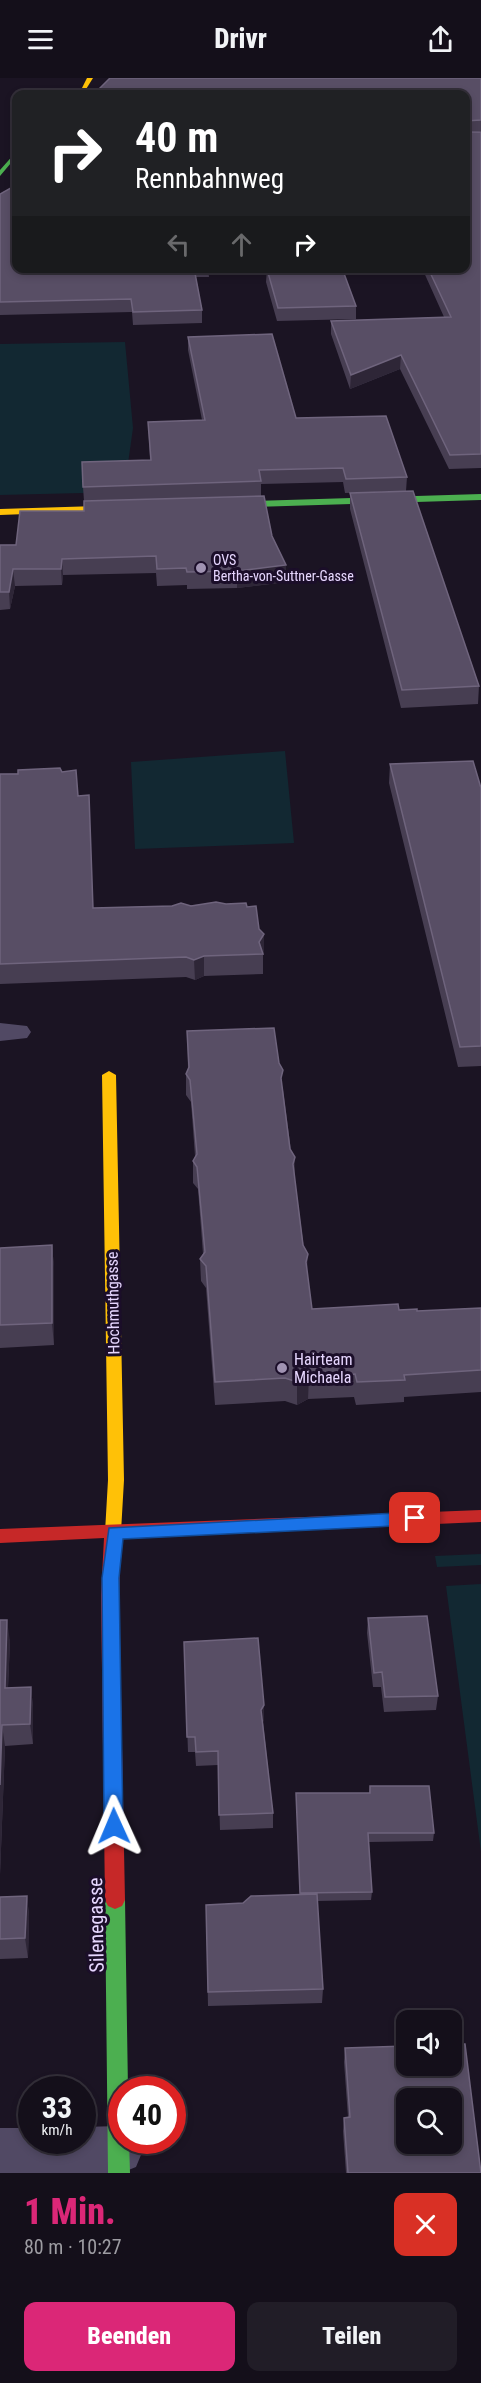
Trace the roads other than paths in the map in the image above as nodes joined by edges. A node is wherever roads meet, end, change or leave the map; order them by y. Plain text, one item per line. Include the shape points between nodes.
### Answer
1 (12, 160) edge
2 (0, 176) edge
3 (481, 497) edge
4 (211, 505) edge
5 (143, 507) edge
6 (0, 512) edge
7 (109, 1074) dead end
8 (481, 1516) edge
9 (115, 1532) junction
10 (0, 1536) edge
11 (0, 2152) edge
12 (119, 2161) edge

1 - 2 street
3 - 4 street
5 - 6 street
7 - 9 street, Hochmuthgasse
8 - 9 street
9 - 10 street
9 - 12 street, Silenegasse via 110,1595
11 - 12 street

